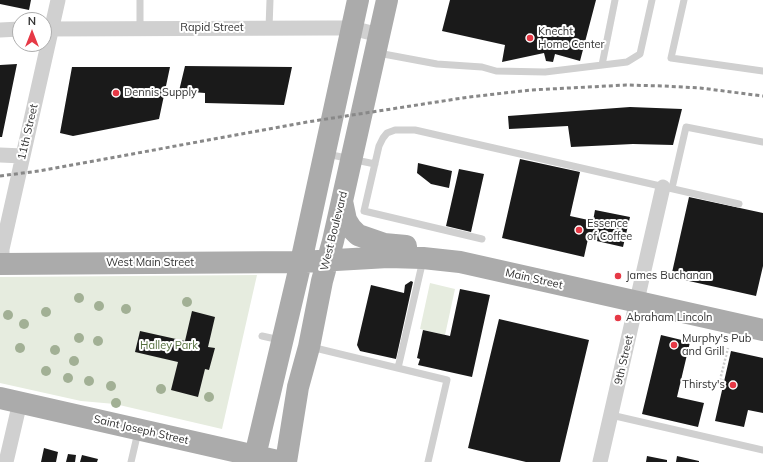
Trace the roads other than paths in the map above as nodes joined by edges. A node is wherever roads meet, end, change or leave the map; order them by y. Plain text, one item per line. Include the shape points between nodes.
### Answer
1 (58, 0) edge
2 (140, 0) edge
3 (270, 0) edge
4 (358, 0) edge
5 (388, 0) edge
6 (615, 0) edge
7 (652, 0) edge
8 (684, 0) edge
9 (52, 17) edge
10 (269, 28) junction
11 (352, 28) junction
12 (12, 29) edge
13 (52, 29) edge
14 (140, 29) junction
15 (0, 30) edge
16 (377, 44) junction
17 (43, 52) edge
18 (602, 66) junction
19 (763, 71) edge
20 (763, 142) edge
21 (324, 153) junction
22 (0, 155) edge
23 (23, 156) junction
24 (352, 159) junction
25 (375, 164) junction
26 (667, 188) junction
27 (342, 201) junction
28 (739, 204) dead end
29 (482, 239) dead end
30 (423, 258) junction
31 (327, 261) junction
32 (301, 262) junction
33 (460, 262) junction
34 (1, 264) edge
35 (637, 302) junction
36 (763, 330) edge
37 (309, 347) junction
38 (398, 368) junction
39 (10, 400) edge
40 (611, 415) junction
41 (138, 430) junction
42 (763, 450) edge
43 (255, 456) junction
44 (6, 462) edge
45 (131, 462) edge
46 (282, 462) edge
47 (286, 462) edge
48 (428, 462) edge
49 (600, 462) edge

1 - 9 street, 11th Street
2 - 14 lane
3 - 10 lane
4 - 11 main road
5 - 16 main road, West Boulevard
6 - 18 lane
7 - 18 lane via 640,54 627,62
8 - 19 lane via 671,58
10 - 11 street, Rapid Street
10 - 14 street, Rapid Street
11 - 16 street, Rapid Street
11 - 21 main road
12 - 15 street
13 - 14 street, Rapid Street
16 - 18 lane via 437,64 482,67 496,71 545,72
16 - 24 main road, West Boulevard
17 - 23 street, 11th Street
20 - 26 lane via 686,127
21 - 24 lane
21 - 32 main road
22 - 23 street
23 - 34 street, 11th Street via 2,249
24 - 25 lane
24 - 27 main road, West Boulevard
25 - 26 lane via 387,133 404,129
25 - 29 lane via 364,211
26 - 28 lane
26 - 35 street, 9th Street
27 - 31 main road, West Boulevard
27 - 33 main road via 346,220 358,235 384,244 427,247
30 - 31 main road, Main Street via 388,257
30 - 33 main road, Main Street
30 - 38 lane
31 - 32 main road, Main Street
31 - 37 main road, West Boulevard
32 - 34 main road, West Main Street
32 - 43 main road via 272,338
33 - 35 main road, Main Street
35 - 36 main road, Main Street
35 - 40 street, 9th Street
37 - 38 lane
37 - 47 main road, West Boulevard via 298,387
38 - 48 lane via 447,380
39 - 41 main road, Saint Joseph Street
39 - 44 street
40 - 42 lane
40 - 49 street, 9th Street
41 - 43 main road, Saint Joseph Street
41 - 45 lane
43 - 46 main road, Saint Joseph Street

